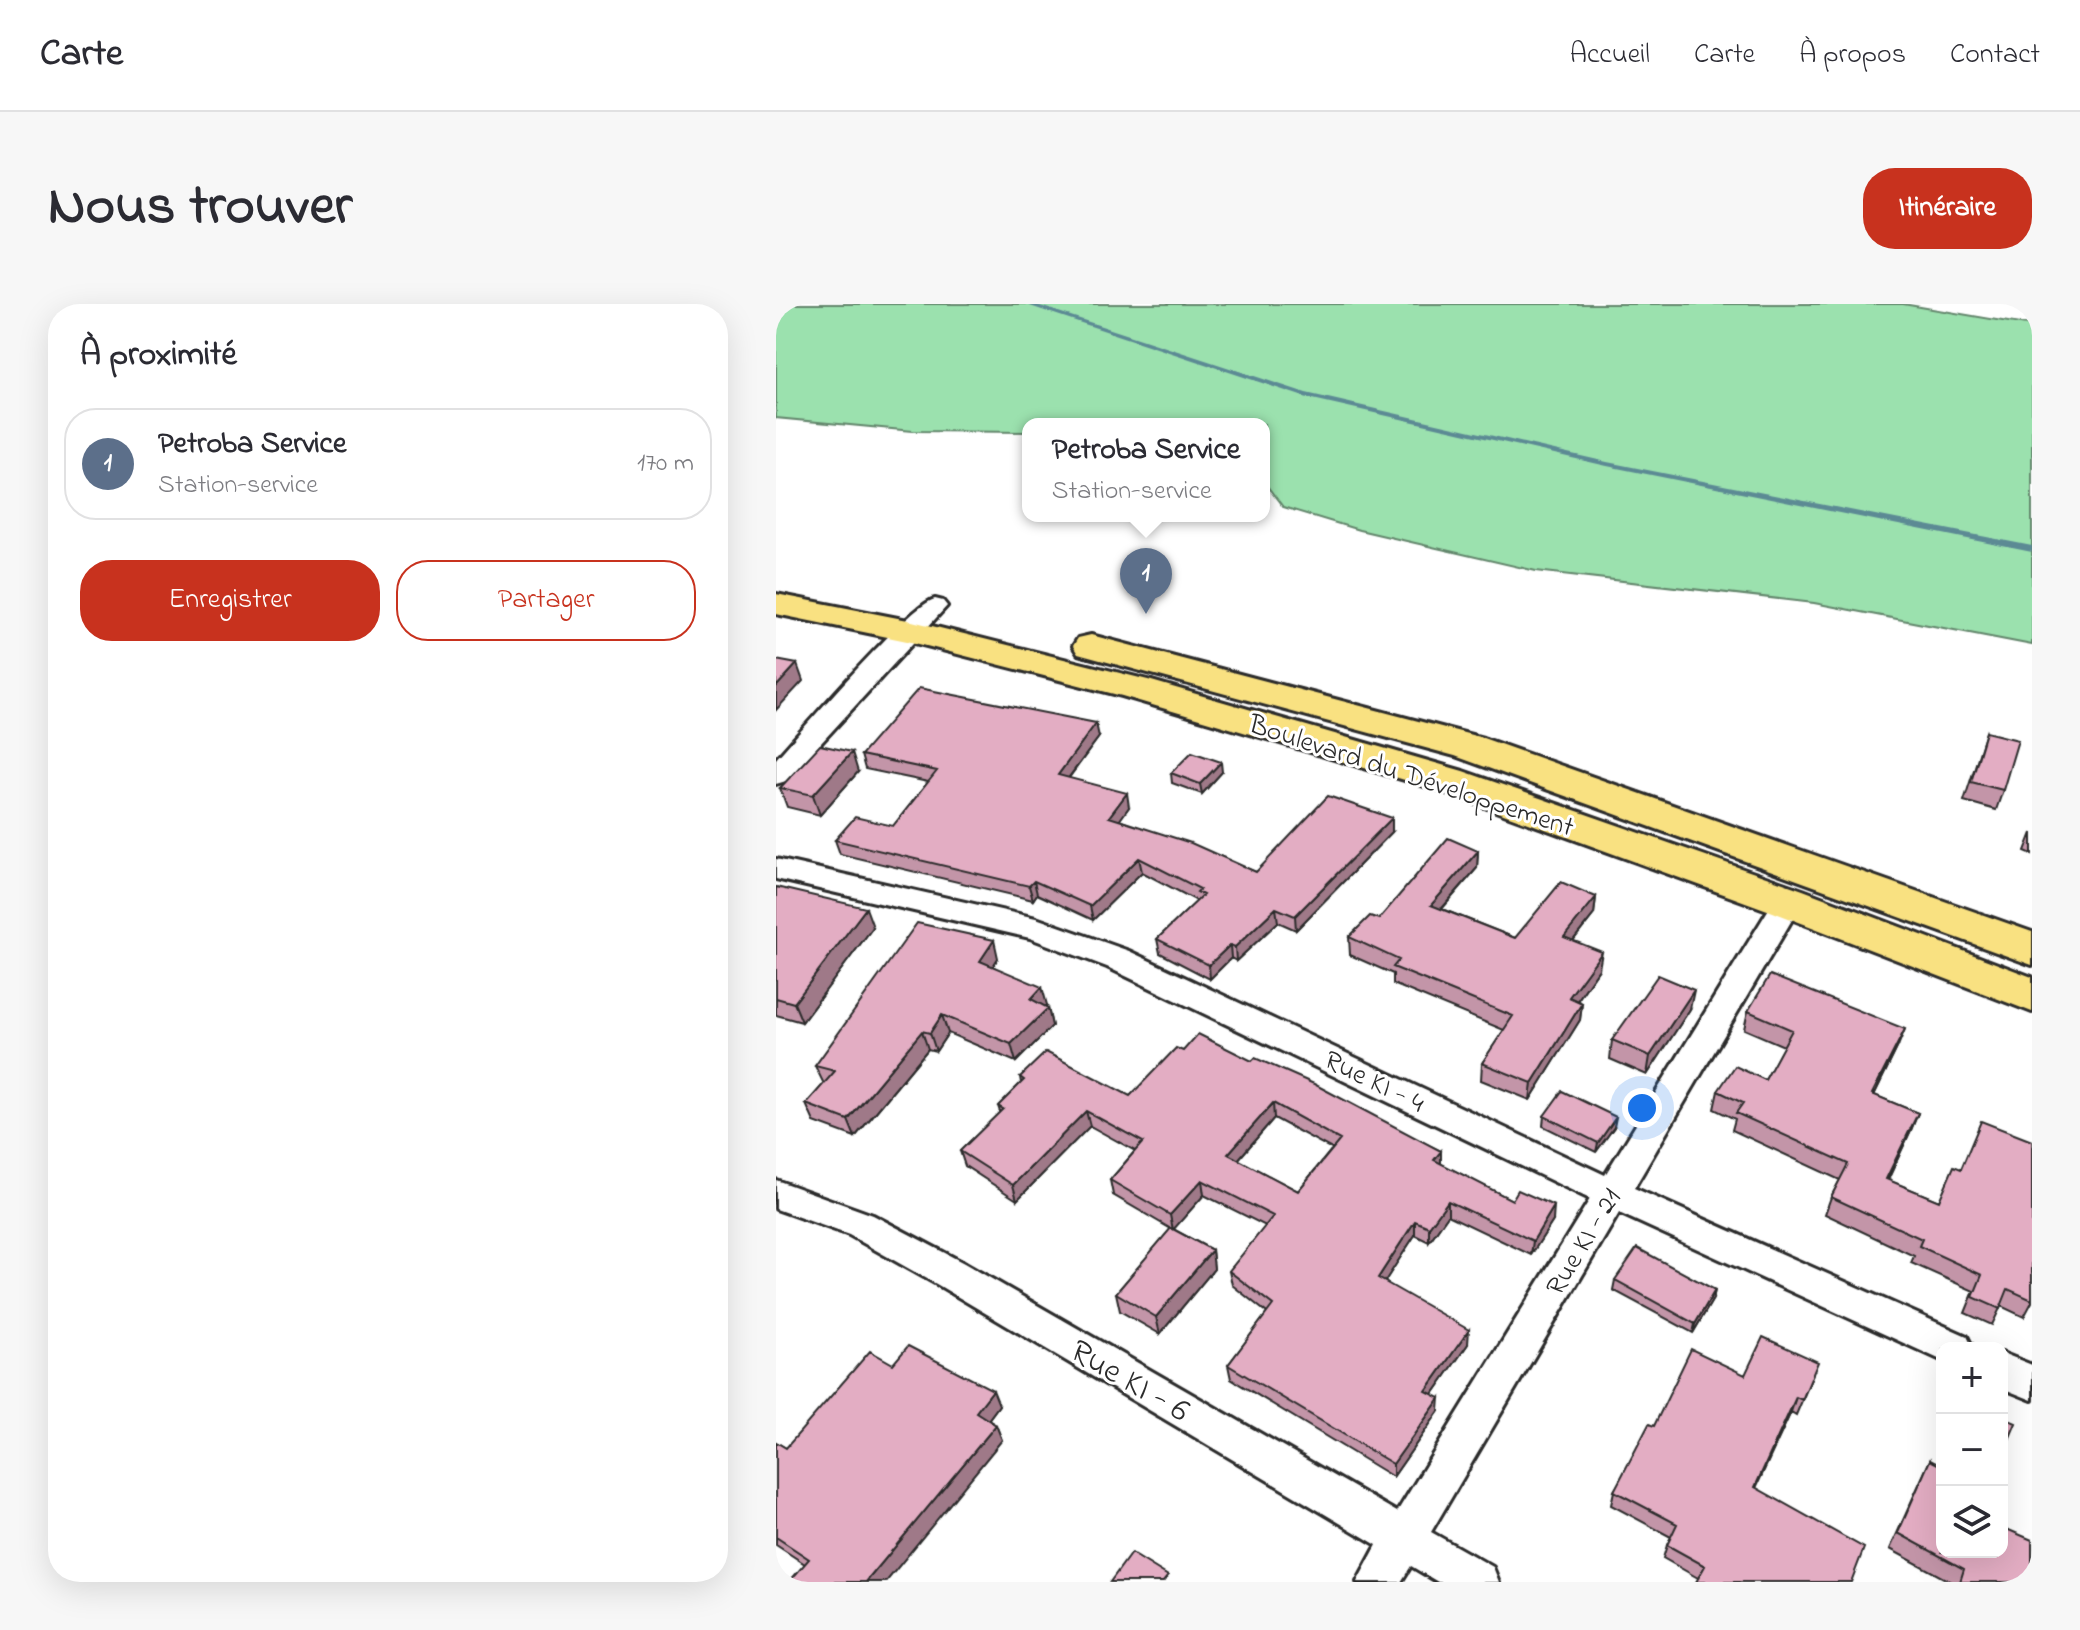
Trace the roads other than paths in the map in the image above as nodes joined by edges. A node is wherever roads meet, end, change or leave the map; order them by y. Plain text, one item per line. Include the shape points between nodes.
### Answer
1 (776, 575) edge
2 (776, 604) edge
3 (922, 619) junction
4 (1148, 676) junction
5 (776, 775) edge
6 (776, 869) edge
7 (1788, 901) junction
8 (2032, 949) edge
9 (2032, 995) edge
10 (1610, 1193) junction
11 (776, 1194) edge
12 (1941, 1342) edge
13 (2008, 1373) edge
14 (2032, 1383) edge
15 (1405, 1539) junction
16 (1378, 1582) edge
17 (1478, 1582) edge

1 - 3 highway, Boulevard du Développement
2 - 3 highway, Boulevard du Développement
3 - 4 highway, Boulevard du Développement
3 - 5 street
4 - 7 highway, Boulevard du Développement
4 - 8 highway, Boulevard du Développement via 1469,747
6 - 10 street, Rue KI - 4 via 1036,929 1118,959
7 - 9 highway, Boulevard du Développement
7 - 10 street, Rue KI - 21
10 - 12 street, Rue KI - 4
10 - 15 street, Rue KI - 21
11 - 15 street, Rue KI - 6 via 861,1225 925,1260
13 - 14 street
15 - 16 street, Rue KI - 21
15 - 17 street, Rue KI - 6

